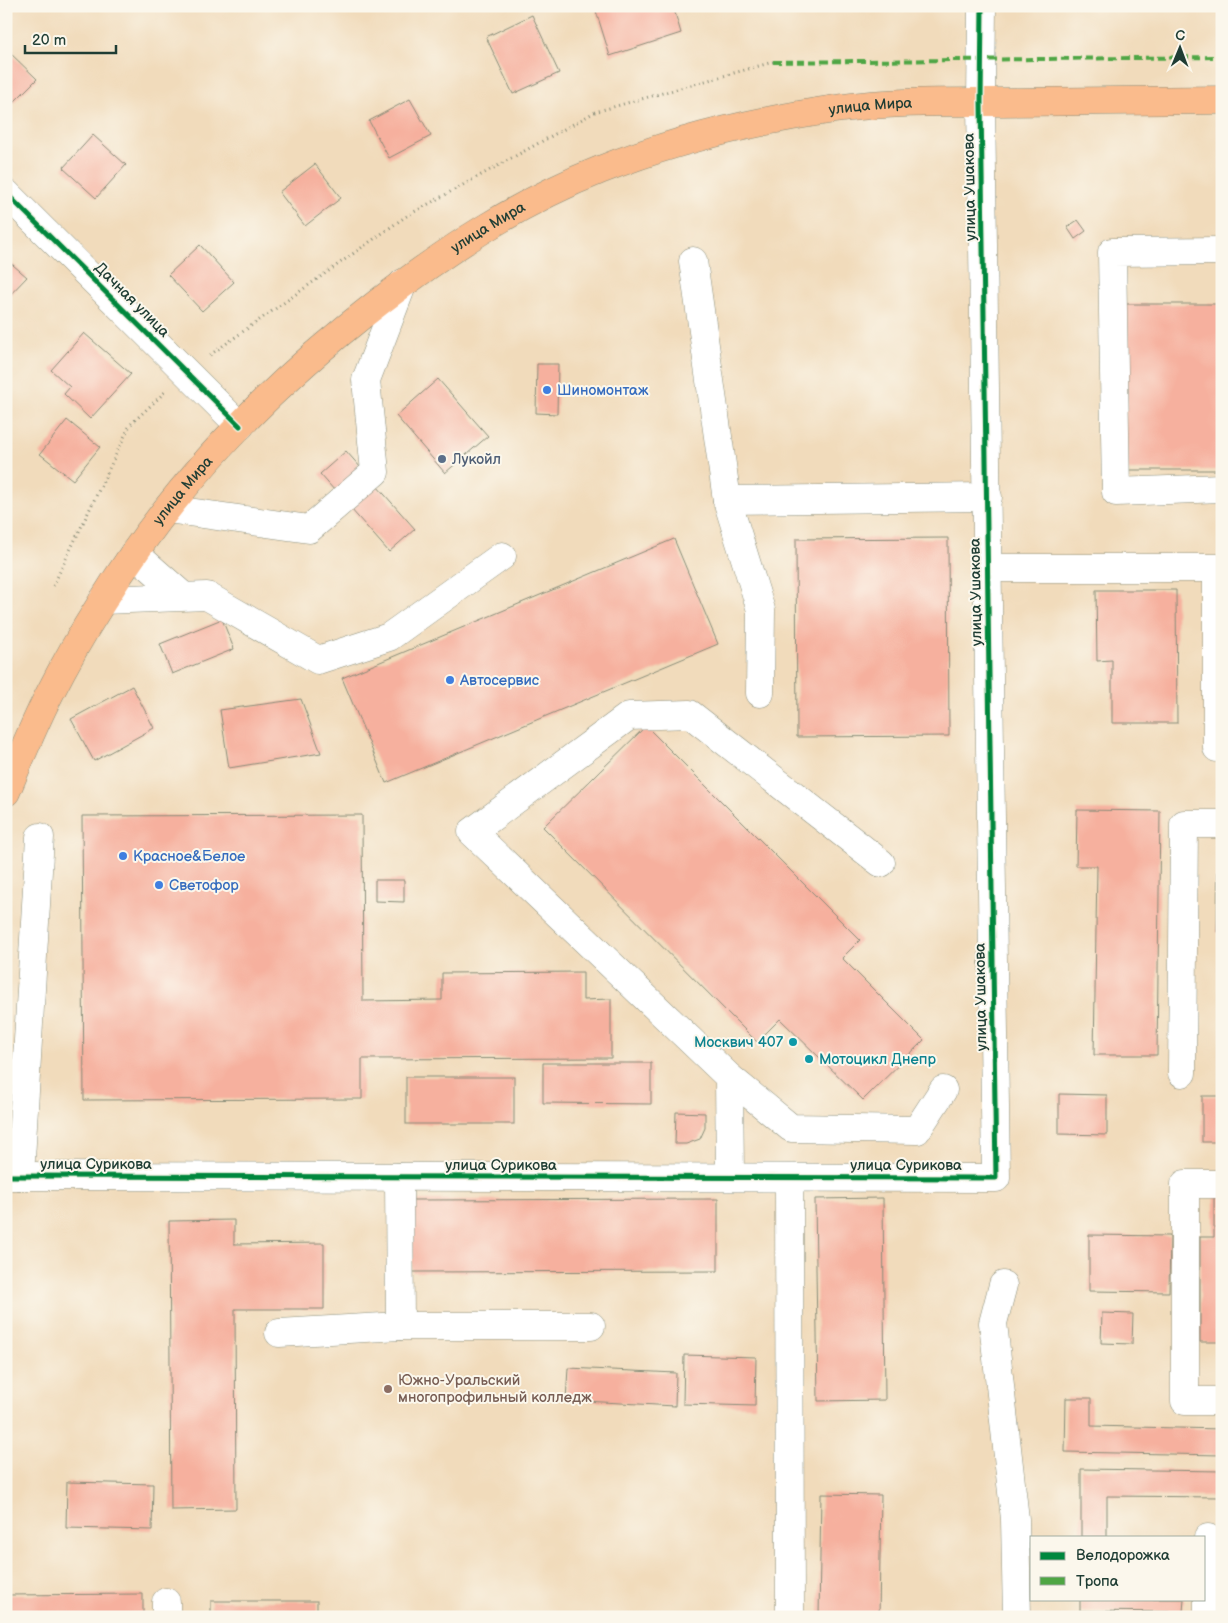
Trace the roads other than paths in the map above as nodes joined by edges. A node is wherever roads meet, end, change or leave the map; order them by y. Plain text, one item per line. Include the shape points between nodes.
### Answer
1 (982, 6) edge
2 (1222, 100) edge
3 (982, 102) junction
4 (6, 193) edge
5 (1222, 251) edge
6 (693, 261) dead end
7 (403, 283) junction
8 (240, 426) junction
9 (1222, 488) edge
10 (988, 497) junction
11 (727, 500) junction
12 (167, 509) junction
13 (134, 553) junction
14 (502, 556) dead end
15 (988, 568) junction
16 (183, 596) junction
17 (103, 600) junction
18 (760, 693) dead end
19 (1217, 748) dead end
20 (6, 792) edge
21 (1222, 824) edge
22 (40, 837) dead end
23 (881, 863) dead end
24 (1182, 1073) dead end
25 (729, 1077) junction
26 (943, 1090) dead end
27 (13, 1176) edge
28 (399, 1177) junction
29 (730, 1178) junction
30 (789, 1178) junction
31 (996, 1178) joint
32 (1222, 1184) edge
33 (1003, 1285) dead end
34 (400, 1326) junction
35 (591, 1326) dead end
36 (279, 1333) dead end
37 (1222, 1401) edge
38 (1208, 1538) dead end
39 (790, 1617) edge
40 (1016, 1617) edge
41 (1208, 1617) edge

1 - 3 street, улица Ушакова
2 - 3 main road, улица Мира
3 - 7 main road, улица Мира via 925,102 839,109 743,126 647,153 548,193 498,220
3 - 10 street, улица Ушакова
4 - 8 street, Дачная улица
5 - 9 street via 1112,252 1116,492
6 - 11 street
7 - 8 main road, улица Мира via 316,352
7 - 12 street via 366,380 375,472 309,529
8 - 12 main road, улица Мира
10 - 11 street
10 - 15 street, улица Ушакова
11 - 18 street via 762,610
12 - 13 main road, улица Мира
13 - 16 street
13 - 17 main road, улица Мира
14 - 16 street via 389,637 318,660 207,596
15 - 19 street via 1217,568
15 - 31 street, улица Ушакова
16 - 17 street
17 - 20 main road, улица Мира via 49,696
21 - 24 street via 1184,824
22 - 27 street
23 - 25 street via 690,714 629,716 472,832
25 - 26 street via 792,1128 917,1130
25 - 29 street
27 - 28 street, улица Сурикова
28 - 29 street, улица Сурикова
28 - 34 street
29 - 30 street, улица Сурикова
30 - 31 street, улица Сурикова
30 - 39 street
32 - 37 street via 1185,1184 1185,1401
33 - 40 street via 993,1323 1015,1520
34 - 35 street
34 - 36 street
38 - 41 street

